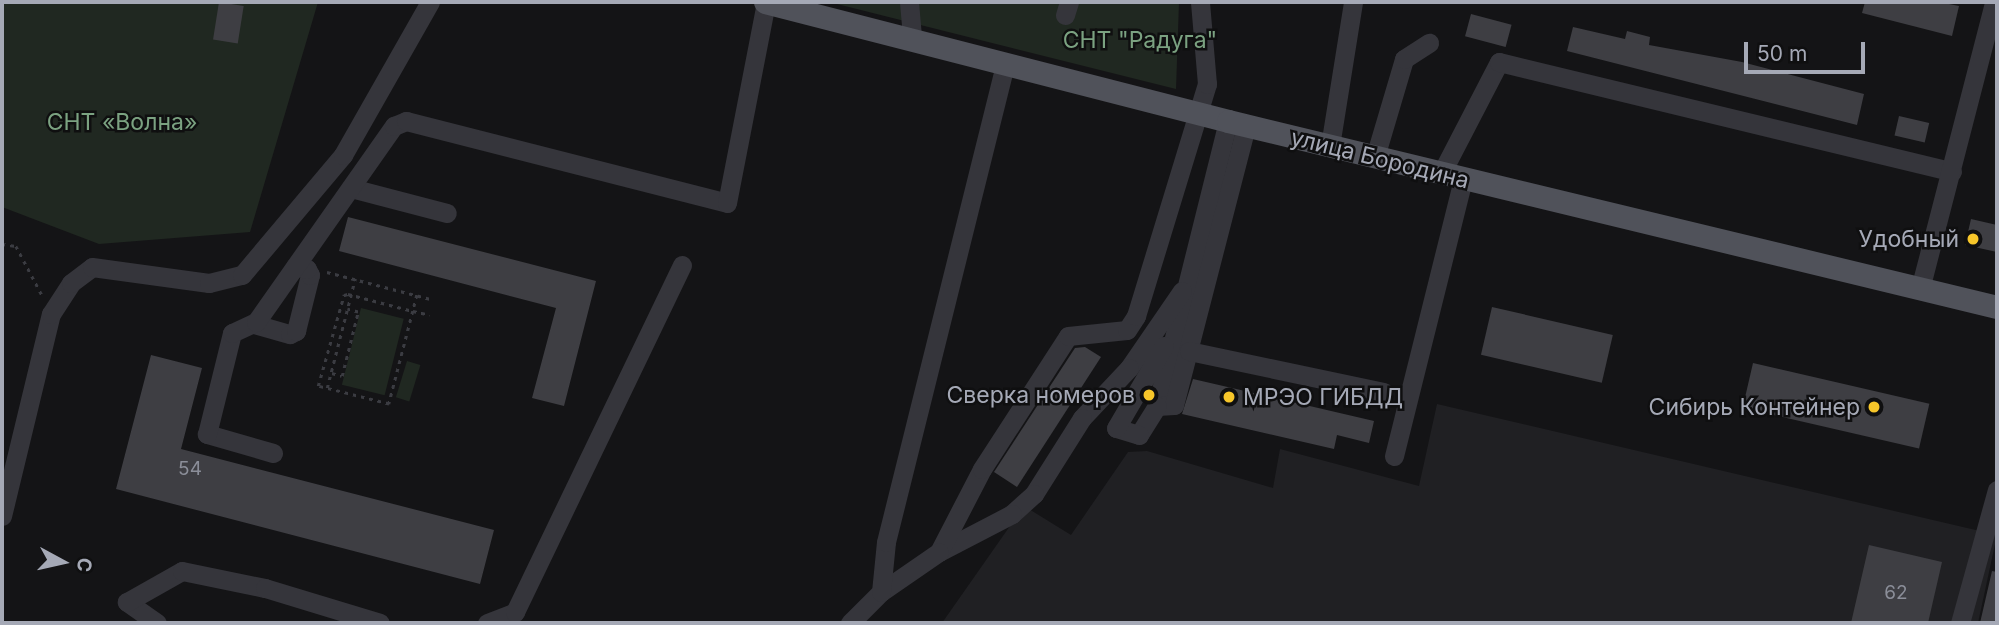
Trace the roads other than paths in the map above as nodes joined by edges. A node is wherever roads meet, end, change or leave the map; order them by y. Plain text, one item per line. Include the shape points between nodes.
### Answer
1 (430, 2) edge
2 (766, 2) edge
3 (909, 2) edge
4 (1200, 2) edge
5 (1353, 2) edge
6 (1994, 2) edge
7 (912, 37) junction
8 (1429, 43) dead end
9 (1005, 63) junction
10 (1196, 110) junction
11 (1237, 123) junction
12 (1330, 146) junction
13 (1375, 158) junction
14 (1952, 172) junction
15 (1452, 177) junction
16 (351, 188) junction
17 (447, 212) dead end
18 (682, 265) dead end
19 (303, 269) junction
20 (1920, 289) junction
21 (1182, 291) junction
22 (1997, 307) edge
23 (254, 324) junction
24 (1172, 333) junction
25 (1189, 351) junction
26 (1384, 392) dead end
27 (1157, 406) junction
28 (273, 453) dead end
29 (1394, 456) dead end
30 (1997, 490) edge
31 (2, 516) edge
32 (939, 552) junction
33 (881, 592) junction
34 (157, 623) edge
35 (380, 623) edge
36 (487, 623) edge
37 (850, 623) edge
38 (1960, 623) edge

1 - 31 street via 343,155 242,275 209,284 92,267 71,283 51,314
2 - 7 main road, улица Бородина
2 - 16 street via 727,203 406,121 394,126
3 - 7 street
4 - 10 street via 1207,83
5 - 12 street
6 - 14 street
7 - 9 main road, улица Бородина
8 - 13 street via 1404,59
9 - 10 main road, улица Бородина
9 - 33 street via 886,542
10 - 11 main road, улица Бородина
10 - 32 street via 1136,316 1127,330 1068,336 982,469
11 - 12 main road, улица Бородина
11 - 21 street
11 - 25 street
12 - 13 main road, улица Бородина
13 - 15 main road, улица Бородина
14 - 15 street via 1499,62
14 - 20 street
15 - 20 main road, улица Бородина
15 - 29 street
16 - 17 street
16 - 19 street
18 - 36 street via 515,612
19 - 23 street
19 - 23 street via 294,333
20 - 22 main road, улица Бородина
21 - 24 street
21 - 32 street via 1129,368 1082,418 1034,494 1012,514
23 - 28 street via 232,333 207,434
24 - 27 street
24 - 27 street via 1116,428 1139,435
25 - 26 street
25 - 27 street via 1174,405
30 - 38 street
32 - 33 street
33 - 37 street
34 - 35 street via 127,603 181,571 265,587

